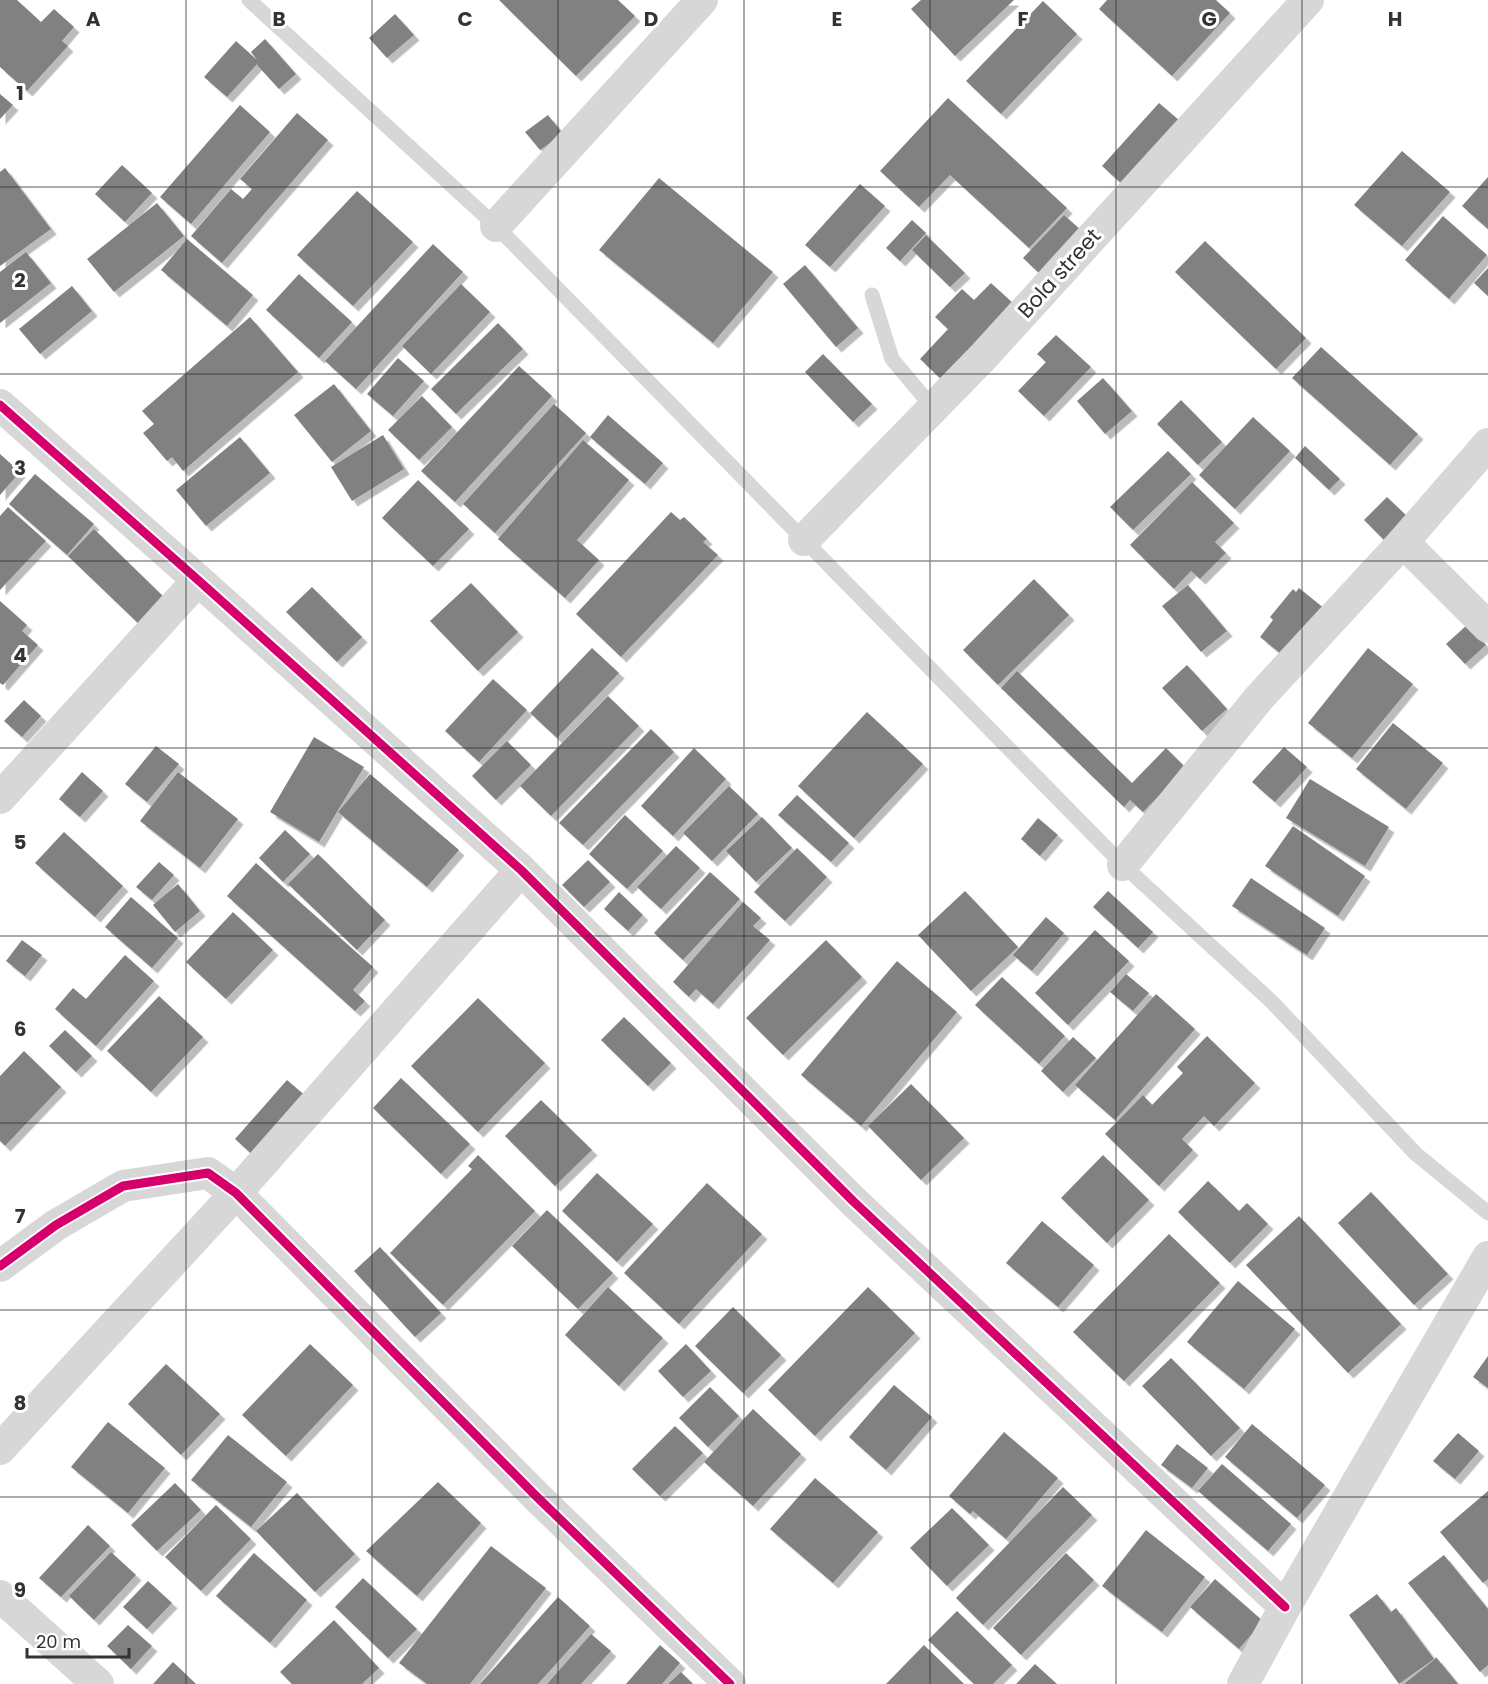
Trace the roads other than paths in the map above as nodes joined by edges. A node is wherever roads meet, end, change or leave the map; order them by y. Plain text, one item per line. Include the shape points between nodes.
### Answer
1 (249, 0) edge
2 (702, 0) edge
3 (1308, 0) edge
4 (496, 226) junction
5 (872, 295) dead end
6 (0, 405) edge
7 (933, 408) junction
8 (1488, 444) edge
9 (804, 540) junction
10 (1403, 542) junction
11 (198, 580) junction
12 (1488, 627) edge
13 (0, 798) edge
14 (1123, 865) junction
15 (521, 870) junction
16 (236, 1193) junction
17 (1488, 1213) edge
18 (1488, 1257) edge
19 (0, 1266) edge
20 (0, 1449) edge
21 (0, 1596) edge
22 (1285, 1607) junction
23 (98, 1684) edge
24 (730, 1684) edge
25 (1243, 1684) edge

1 - 4 lane
2 - 4 street
3 - 7 street, Bola street
4 - 9 lane
5 - 7 lane via 892,359
6 - 11 street
7 - 9 street, Bola street
8 - 10 street
9 - 14 lane
10 - 12 street
10 - 14 street via 1259,698
11 - 13 street
11 - 15 street
14 - 17 lane via 1272,1002 1416,1154
15 - 16 street
15 - 22 street via 853,1201
16 - 19 street via 208,1173 123,1186
16 - 20 street
16 - 24 street via 536,1496
18 - 22 street
21 - 23 street
22 - 25 street

